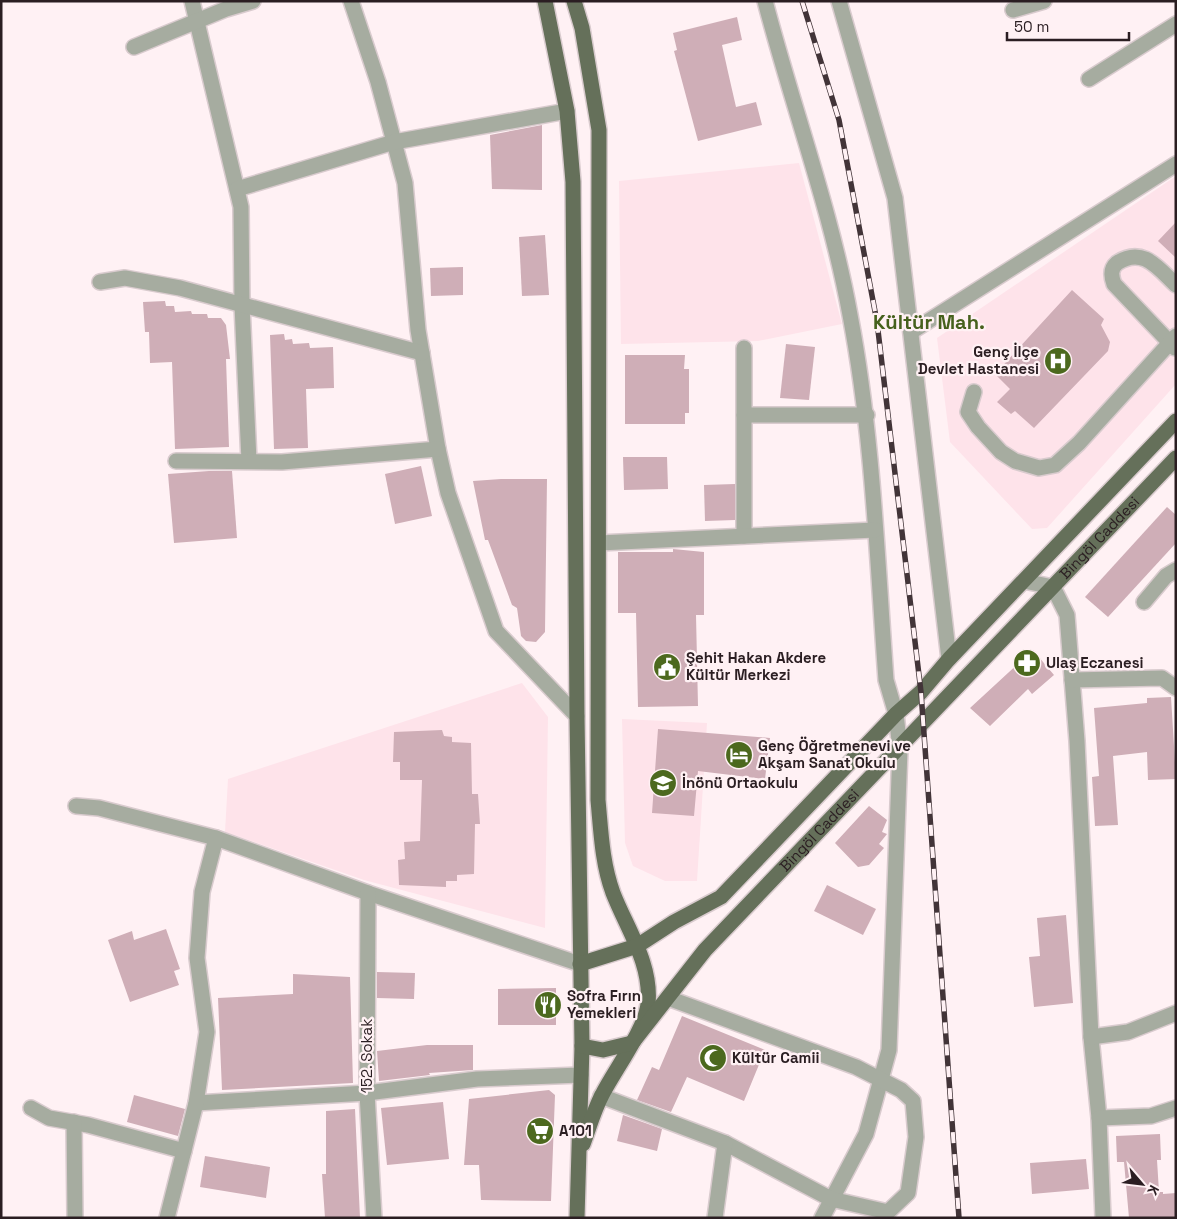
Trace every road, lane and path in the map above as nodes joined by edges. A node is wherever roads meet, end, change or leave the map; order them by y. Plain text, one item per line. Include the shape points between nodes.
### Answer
1 (192, 1) edge
2 (253, 1) edge
3 (351, 1) edge
4 (545, 1) edge
5 (574, 1) edge
6 (765, 1) edge
7 (839, 1) edge
8 (1044, 1) edge
9 (1014, 10) dead end
10 (197, 21) junction
11 (1176, 24) edge
12 (134, 47) dead end
13 (1089, 80) dead end
14 (567, 110) junction
15 (394, 142) junction
16 (1176, 164) edge
17 (237, 189) junction
18 (100, 282) dead end
19 (1176, 286) edge
20 (242, 305) junction
21 (910, 332) junction
22 (1174, 342) edge
23 (744, 348) dead end
24 (422, 353) junction
25 (974, 392) dead end
26 (744, 415) junction
27 (867, 415) junction
28 (1176, 421) edge
29 (438, 449) junction
30 (1176, 458) edge
31 (176, 461) dead end
32 (249, 461) junction
33 (875, 530) junction
34 (744, 536) junction
35 (599, 543) junction
36 (1176, 570) edge
37 (1024, 581) junction
38 (1053, 587) junction
39 (1144, 602) dead end
40 (950, 659) junction
41 (1072, 680) junction
42 (1176, 688) edge
43 (896, 714) junction
44 (577, 716) junction
45 (900, 749) junction
46 (76, 806) dead end
47 (216, 838) junction
48 (368, 893) junction
49 (637, 946) junction
50 (580, 964) junction
51 (668, 998) junction
52 (1176, 1014) edge
53 (1091, 1037) junction
54 (632, 1043) junction
55 (582, 1046) junction
56 (581, 1075) junction
57 (880, 1080) junction
58 (367, 1093) junction
59 (601, 1096) junction
60 (196, 1102) junction
61 (31, 1108) dead end
62 (1176, 1108) edge
63 (1099, 1118) junction
64 (74, 1122) junction
65 (725, 1143) junction
66 (184, 1151) junction
67 (579, 1155) junction
68 (831, 1199) junction
69 (75, 1218) edge
70 (167, 1218) edge
71 (374, 1218) edge
72 (577, 1218) edge
73 (715, 1218) edge
74 (822, 1218) edge
75 (1103, 1218) edge

1 - 10 street
2 - 10 street
3 - 15 street
4 - 14 main road
5 - 35 main road via 582,28 599,130
6 - 27 street via 834,240
7 - 21 street via 894,198
8 - 9 street
10 - 12 street
10 - 17 street
11 - 13 street
14 - 15 street
14 - 44 main road via 573,182
15 - 17 street
15 - 24 street via 405,183
16 - 21 street
17 - 20 street via 241,207
18 - 20 street via 125,278 180,288
19 - 22 street via 1153,264 1139,256 1130,256 1114,265 1111,274 1114,284
20 - 24 street
20 - 32 street
21 - 40 street
22 - 25 street via 1079,443 1054,465 1039,468 1015,461 1001,452 968,412
23 - 26 street
24 - 29 street
26 - 27 street
26 - 34 street
27 - 33 street
28 - 37 main road, Bingöl Caddesi
29 - 32 street via 282,462
29 - 44 street via 448,493 496,631
30 - 38 main road, Bingöl Caddesi
31 - 32 street
33 - 34 street
33 - 43 street via 886,680
34 - 35 street
35 - 49 main road via 598,800 603,860
36 - 39 street via 1166,576
37 - 38 street
37 - 40 main road, Bingöl Caddesi
38 - 41 street via 1067,615
38 - 45 main road, Bingöl Caddesi
40 - 43 main road, Bingöl Caddesi
41 - 42 street via 1162,678
41 - 53 street
43 - 45 street
43 - 49 main road, Bingöl Caddesi via 721,897
44 - 50 main road
45 - 51 main road, Bingöl Caddesi via 705,950
45 - 57 street via 889,1050
46 - 47 street via 99,808
47 - 48 street
47 - 60 street via 201,902 197,958 207,1032
48 - 50 street
48 - 58 street, 152. Sokak
49 - 50 main road, Bingöl Caddesi
49 - 54 main road via 648,978 648,1006
50 - 55 main road
51 - 54 main road, Bingöl Caddesi
51 - 57 street via 856,1067
52 - 53 street via 1128,1032
53 - 63 street
54 - 55 main road via 603,1050
54 - 59 main road
55 - 56 main road
56 - 58 street via 478,1079
56 - 67 main road
57 - 68 street via 866,1134
57 - 68 street via 902,1090 913,1101 916,1137 908,1193 888,1212
58 - 60 street
58 - 71 street, 152. Sokak
59 - 65 street
59 - 67 main road
60 - 66 street
61 - 64 street via 49,1118
62 - 63 street via 1151,1116
63 - 75 street
64 - 66 street
64 - 69 street
65 - 68 street
65 - 73 street
66 - 70 street
67 - 72 main road
68 - 74 street

